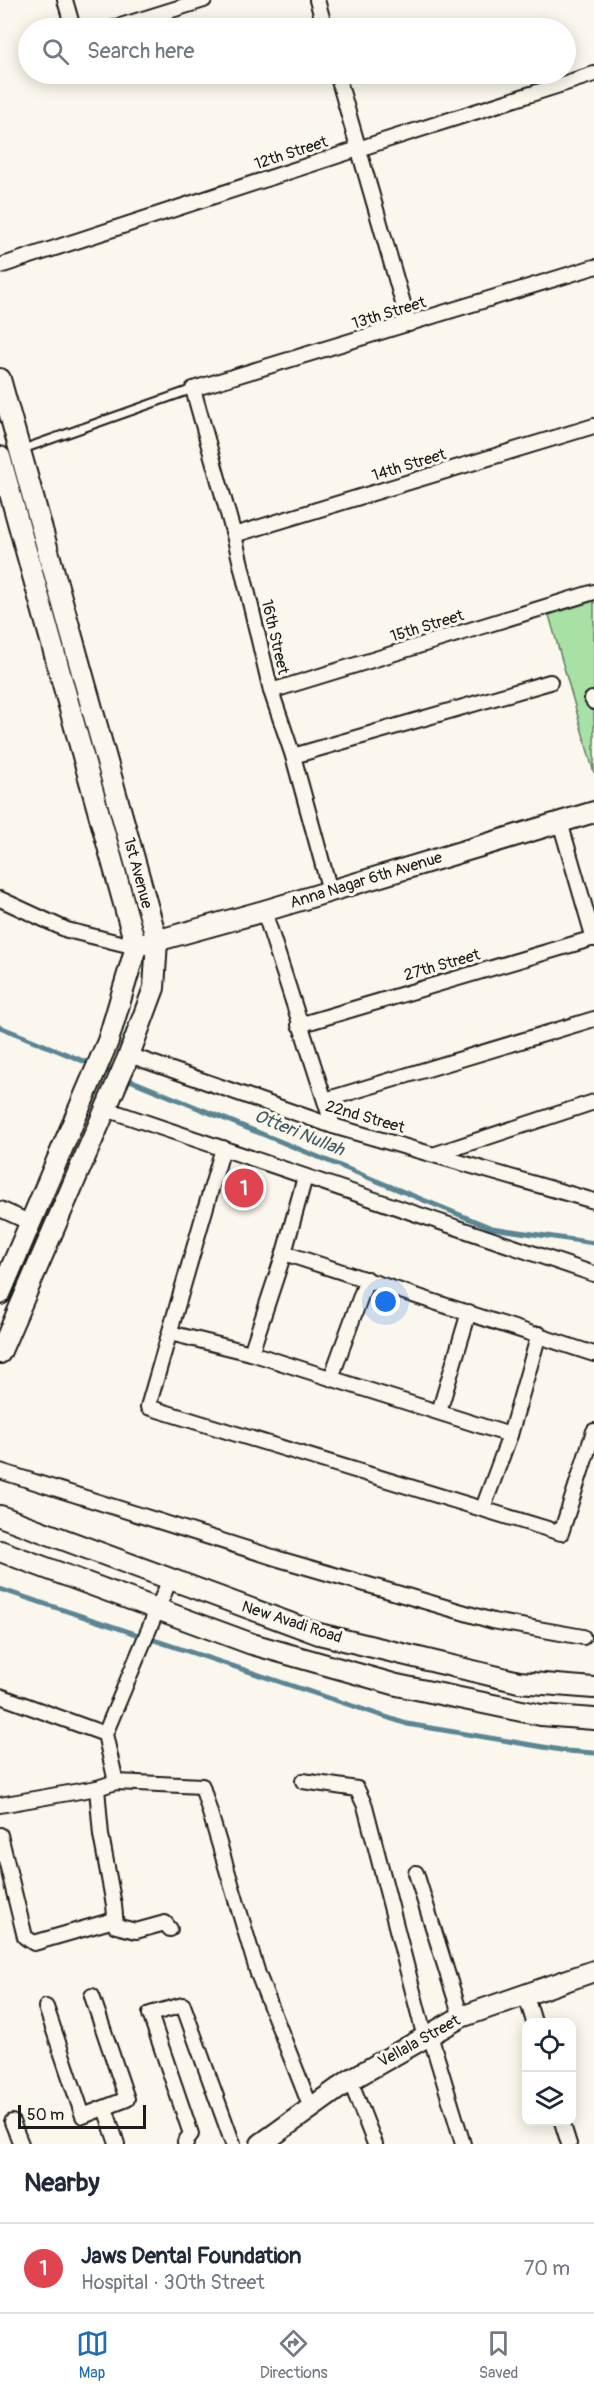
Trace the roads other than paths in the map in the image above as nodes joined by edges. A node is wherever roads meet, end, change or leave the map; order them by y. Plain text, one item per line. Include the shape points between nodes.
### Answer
1 (65, 0) edge
2 (204, 0) edge
3 (317, 0) edge
4 (70, 18) edge
5 (146, 18) edge
6 (322, 18) edge
7 (594, 74) edge
8 (576, 80) edge
9 (340, 84) edge
10 (562, 84) edge
11 (358, 148) junction
12 (0, 266) edge
13 (594, 267) edge
14 (409, 324) junction
15 (0, 378) edge
16 (193, 389) junction
17 (594, 426) edge
18 (20, 450) junction
19 (0, 457) edge
20 (234, 535) junction
21 (594, 592) edge
22 (550, 682) dead end
23 (271, 691) junction
24 (293, 756) junction
25 (594, 812) edge
26 (560, 822) junction
27 (330, 891) junction
28 (0, 898) edge
29 (264, 911) junction
30 (594, 938) edge
31 (157, 941) junction
32 (136, 946) junction
33 (594, 1019) edge
34 (299, 1024) junction
35 (123, 1069) junction
36 (325, 1100) junction
37 (594, 1102) edge
38 (106, 1108) junction
39 (333, 1126) junction
40 (223, 1149) junction
41 (435, 1154) junction
42 (305, 1177) junction
43 (594, 1201) edge
44 (0, 1209) edge
45 (31, 1223) junction
46 (284, 1253) junction
47 (594, 1274) edge
48 (367, 1279) junction
49 (0, 1294) edge
50 (469, 1312) junction
51 (170, 1333) junction
52 (539, 1334) junction
53 (0, 1353) edge
54 (250, 1353) junction
55 (594, 1354) edge
56 (331, 1378) junction
57 (439, 1412) junction
58 (594, 1431) edge
59 (510, 1435) junction
60 (0, 1471) edge
61 (483, 1508) junction
62 (0, 1516) edge
63 (0, 1551) edge
64 (170, 1579) junction
65 (158, 1610) junction
66 (583, 1637) dead end
67 (594, 1688) edge
68 (0, 1696) edge
69 (594, 1719) edge
70 (105, 1734) junction
71 (303, 1781) dead end
72 (116, 1782) junction
73 (97, 1788) junction
74 (0, 1805) edge
75 (0, 1835) edge
76 (416, 1873) dead end
77 (114, 1920) junction
78 (170, 1929) dead end
79 (594, 1971) edge
80 (92, 1996) dead end
81 (526, 1996) junction
82 (46, 2007) dead end
83 (461, 2017) junction
84 (533, 2018) edge
85 (428, 2037) junction
86 (351, 2080) junction
87 (105, 2108) junction
88 (311, 2108) junction
89 (12, 2122) dead end
90 (564, 2126) edge
91 (21, 2144) edge
92 (117, 2144) edge
93 (186, 2144) edge
94 (233, 2144) edge
95 (261, 2144) edge
96 (375, 2144) edge
97 (463, 2144) edge
98 (569, 2144) edge

1 - 4 street
2 - 5 street
3 - 6 street
7 - 8 street, 12th Street
9 - 11 street
10 - 11 street, 12th Street
11 - 12 street, 12th Street
11 - 14 street
13 - 14 street, 13th Street
14 - 16 street, 13th Street
15 - 18 street, 1st Avenue
16 - 18 lane
16 - 20 street, 16th Street
17 - 20 street, 14th Street
18 - 31 street, 1st Avenue
19 - 32 street, 1st Avenue
20 - 23 street, 16th Street
21 - 23 street, 15th Street
22 - 24 street
23 - 24 street, 16th Street
24 - 27 street, 16th Street
25 - 26 street, Anna Nagar 6th Avenue
26 - 27 street, Anna Nagar 6th Avenue
26 - 30 street
27 - 29 street, Anna Nagar 6th Avenue
28 - 32 street via 67,930
29 - 31 street, Anna Nagar 6th Avenue
29 - 34 street
30 - 34 street, 27th Street
31 - 32 street, Anna Nagar 6th Avenue
31 - 35 street, 1st Avenue via 154,988
32 - 45 street via 108,1041
33 - 36 street
34 - 36 street
35 - 38 street, 1st Avenue
35 - 39 street, 22nd Street
36 - 39 street
37 - 41 street
38 - 40 street
38 - 53 street, 1st Avenue
39 - 41 street, 22nd Street
40 - 42 street
40 - 51 street
41 - 43 street, 22nd Street
42 - 46 street
42 - 47 street
44 - 45 street
45 - 49 street
46 - 48 street
46 - 54 street
48 - 50 street
48 - 56 street
50 - 52 street
50 - 57 street
51 - 54 street
51 - 61 street via 148,1407
52 - 55 street
52 - 59 street
54 - 56 street
56 - 57 street
57 - 59 street
58 - 61 street via 561,1533
59 - 61 street
60 - 66 street via 493,1621
62 - 64 street, New Avadi Road
63 - 65 street, New Avadi Road
64 - 65 street
64 - 67 street, New Avadi Road via 319,1634 519,1682
65 - 69 street, New Avadi Road via 252,1644 397,1684 541,1715
65 - 70 street
68 - 70 street
70 - 72 street
71 - 85 street via 357,1789 365,1806
72 - 73 street
72 - 88 street via 202,1786 258,1974
73 - 74 street
73 - 77 street
75 - 77 street via 25,1937 34,1943
76 - 83 street
77 - 78 street via 116,1926 136,1931 165,1923
79 - 81 street, Vellala Street
80 - 87 street via 128,2099
81 - 83 street, Vellala Street
81 - 84 street
82 - 87 street via 83,2116
83 - 85 street, Vellala Street
85 - 86 street, Vellala Street
85 - 97 street
86 - 88 street, Vellala Street
86 - 96 street
87 - 92 street
88 - 95 street, Vellala Street
89 - 91 street
90 - 98 street
93 - 94 street via 191,2134 150,2014 183,2005

